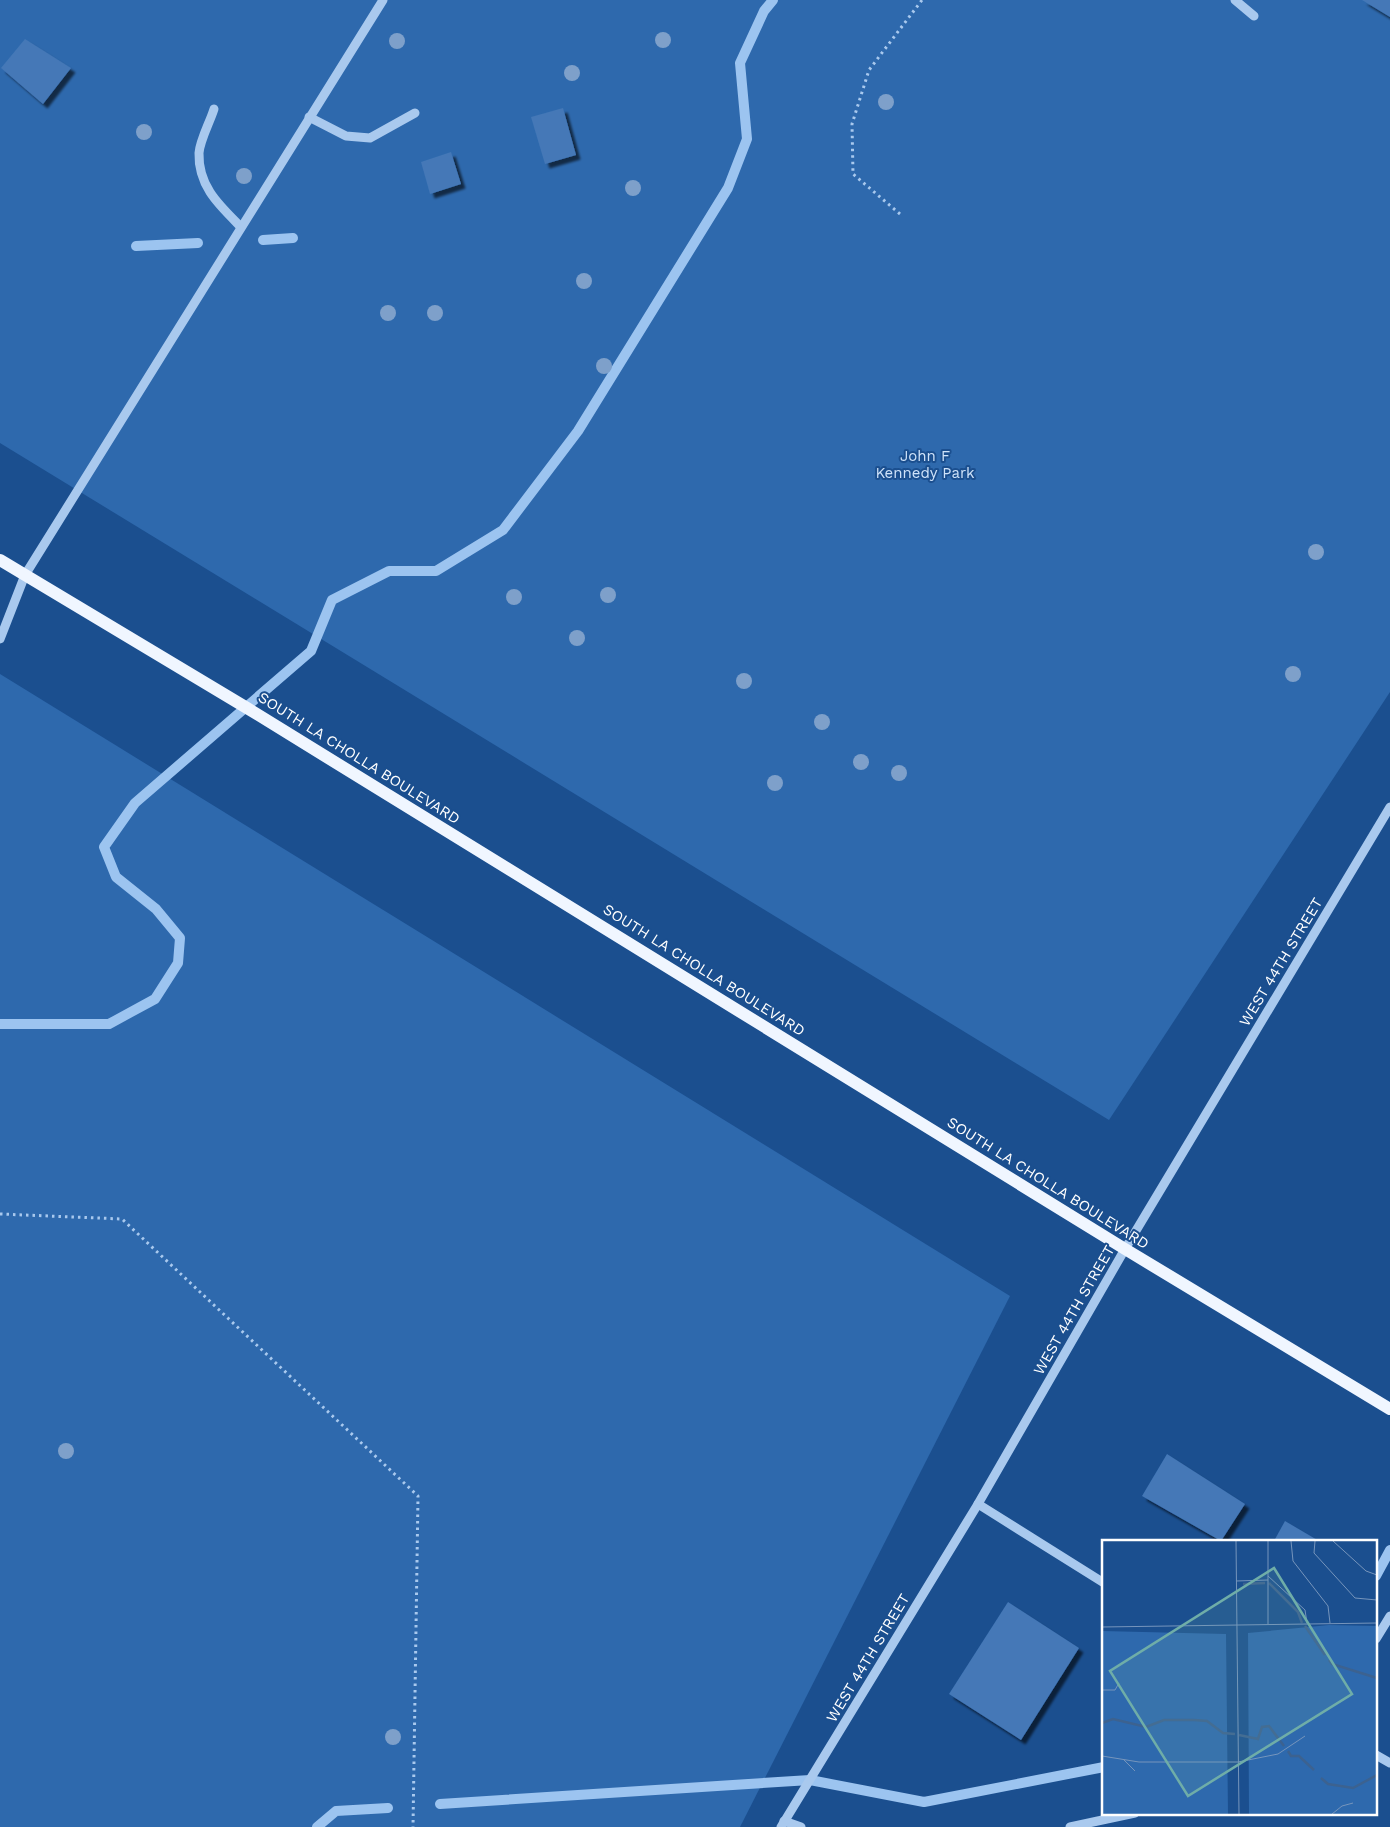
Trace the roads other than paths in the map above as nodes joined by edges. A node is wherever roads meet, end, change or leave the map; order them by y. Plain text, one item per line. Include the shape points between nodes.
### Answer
1 (383, 0) edge
2 (1235, 0) edge
3 (1254, 16) dead end
4 (214, 109) dead end
5 (416, 114) dead end
6 (309, 117) junction
7 (240, 226) junction
8 (0, 560) edge
9 (25, 575) junction
10 (0, 639) edge
11 (1390, 807) edge
12 (1125, 1249) junction
13 (1390, 1408) edge
14 (978, 1504) junction
15 (1102, 1582) edge
16 (1390, 1616) edge
17 (1378, 1636) edge
18 (1378, 1756) edge
19 (1390, 1763) edge
20 (1131, 1814) edge
21 (782, 1824) edge
22 (802, 1827) edge
23 (1070, 1827) edge

1 - 6 street
2 - 3 street
4 - 7 street via 199,152 203,177 215,202
5 - 6 street via 370,138 346,136
6 - 7 street
7 - 9 street
8 - 9 main road, SOUTH LA CHOLLA BOULEVARD
9 - 10 street
9 - 12 main road, SOUTH LA CHOLLA BOULEVARD
11 - 12 street, WEST 44TH STREET
12 - 13 main road, SOUTH LA CHOLLA BOULEVARD
12 - 14 street, WEST 44TH STREET
14 - 15 street
14 - 21 street, WEST 44TH STREET
16 - 17 street
18 - 19 street
20 - 23 street
21 - 22 street

